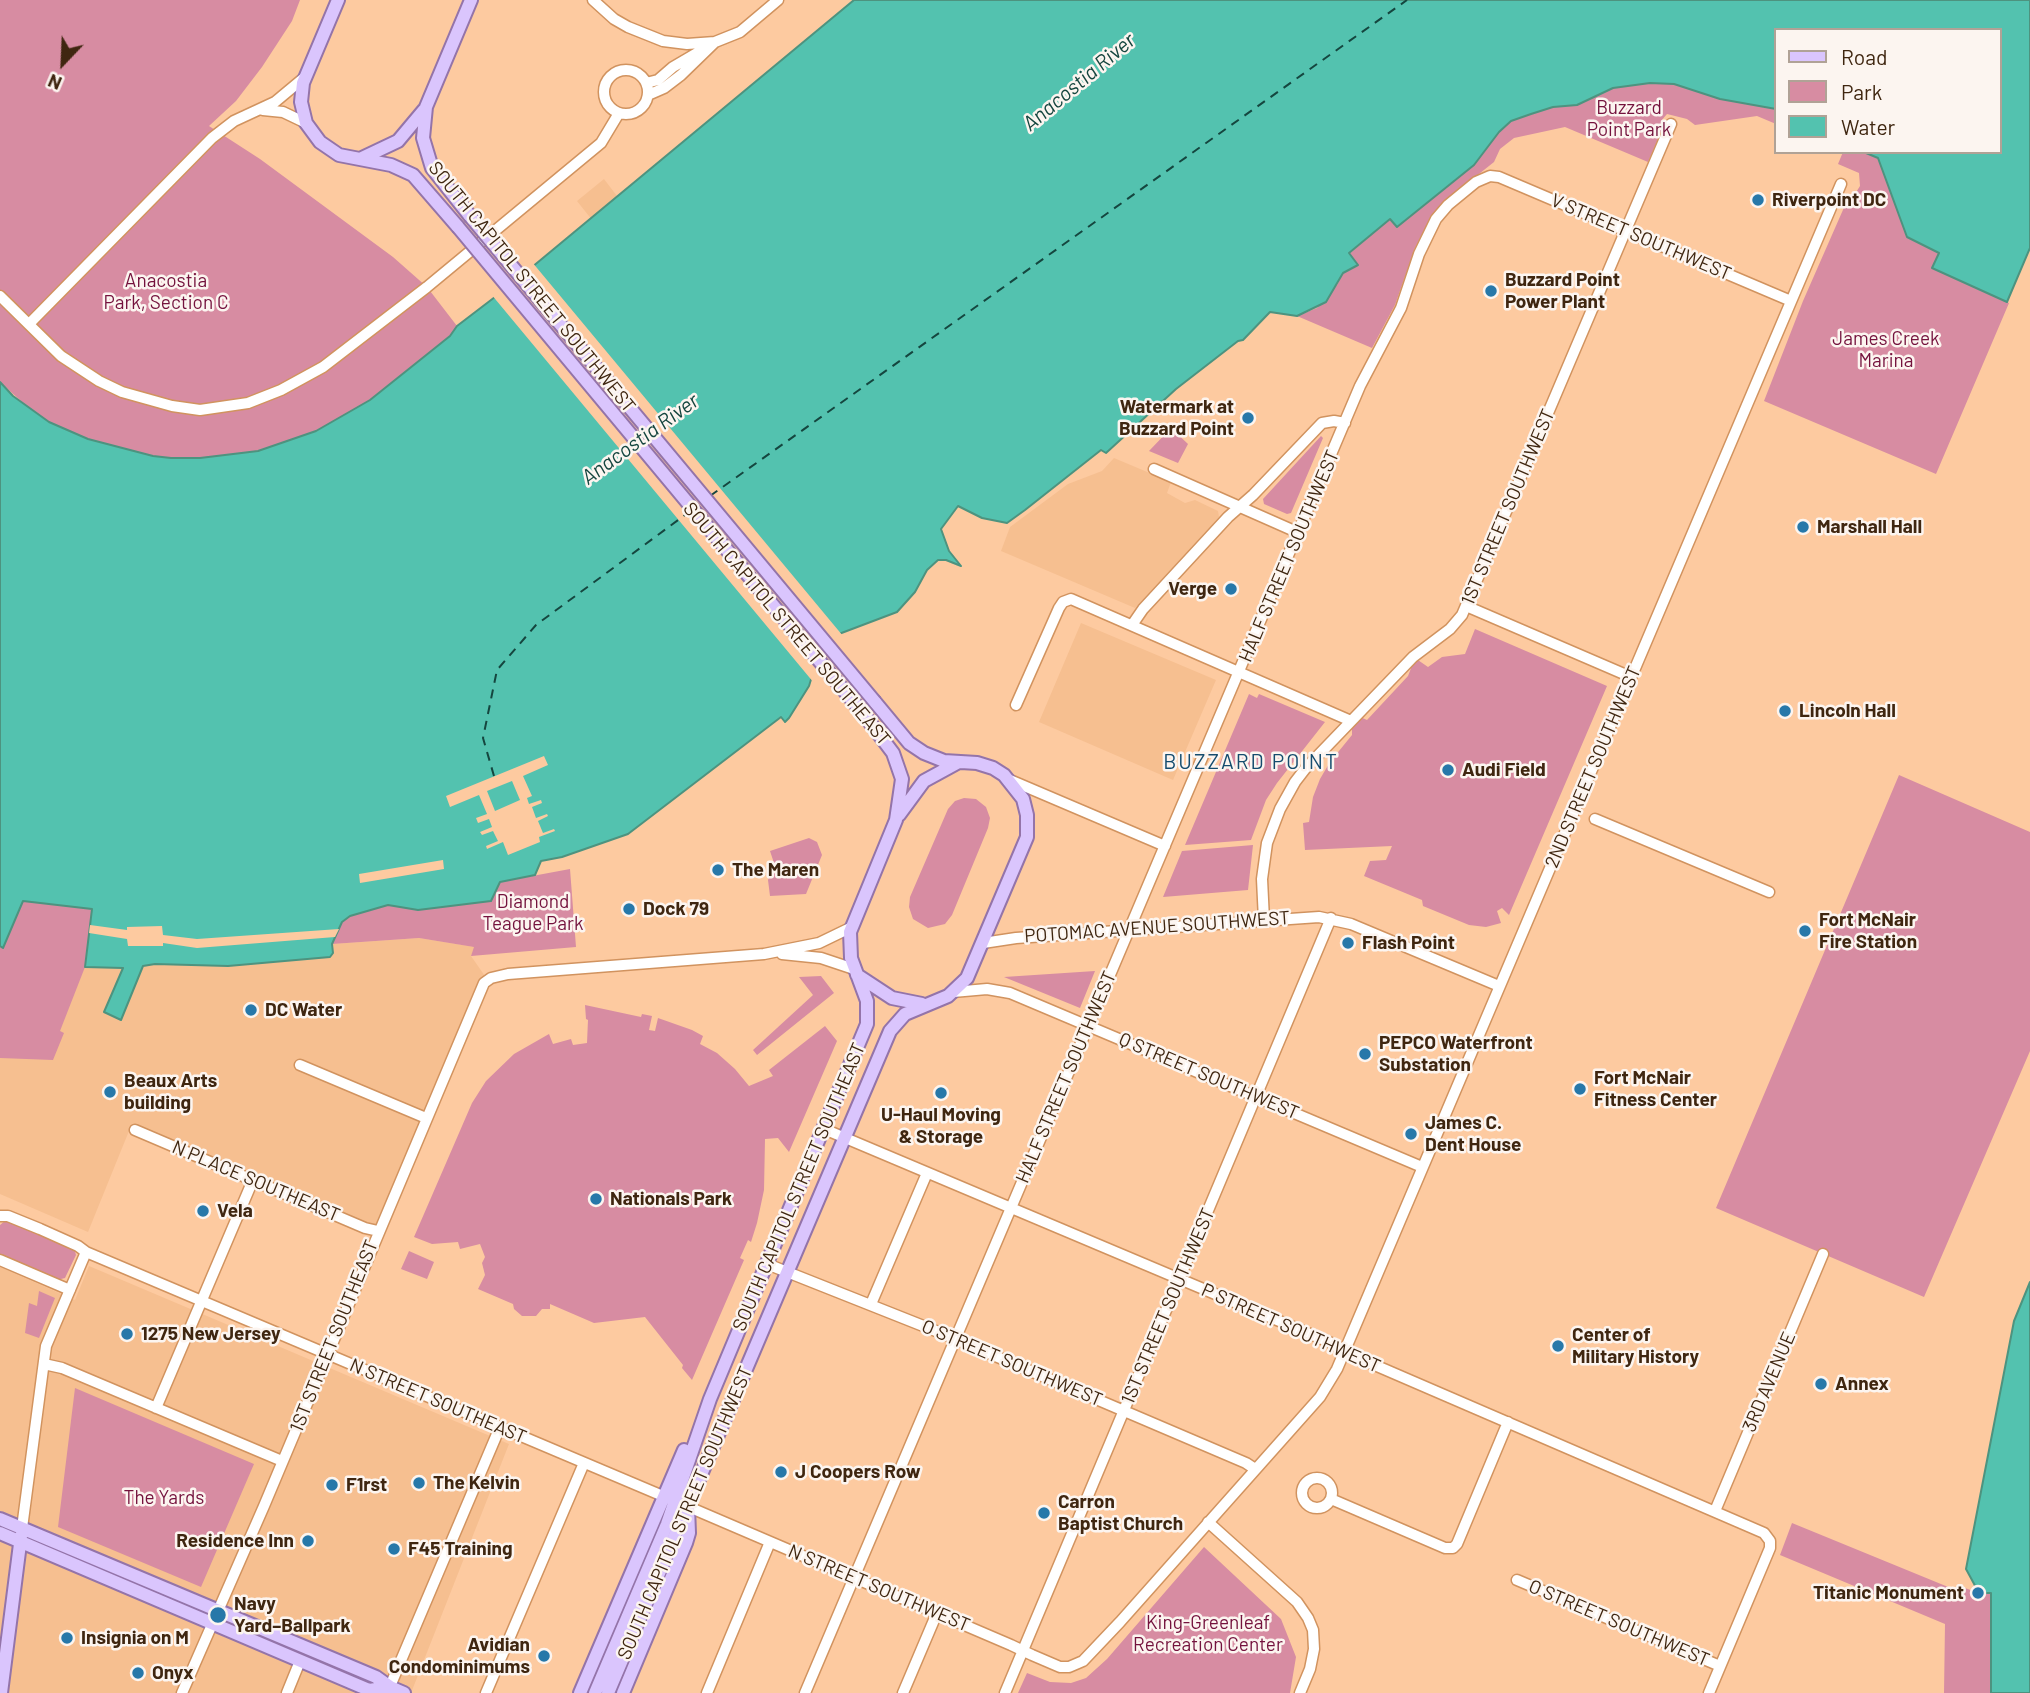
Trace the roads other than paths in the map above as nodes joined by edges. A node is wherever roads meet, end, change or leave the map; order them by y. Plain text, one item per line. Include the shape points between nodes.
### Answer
1 (338, 0) edge
2 (471, 0) edge
3 (593, 0) edge
4 (778, 0) edge
5 (715, 42) junction
6 (305, 77) junction
7 (646, 83) junction
8 (648, 95) junction
9 (426, 107) junction
10 (259, 110) junction
11 (619, 113) junction
12 (306, 122) junction
13 (1671, 124) dead end
14 (360, 160) junction
15 (1490, 176) joint
16 (1841, 184) dead end
17 (1626, 230) junction
18 (0, 296) edge
19 (1791, 301) junction
20 (29, 324) junction
21 (1345, 424) junction
22 (1154, 469) dead end
23 (1239, 507) junction
24 (1299, 533) junction
25 (1466, 607) junction
26 (1132, 625) junction
27 (1240, 672) junction
28 (1631, 677) junction
29 (1016, 705) dead end
30 (1351, 721) junction
31 (960, 762) junction
32 (1010, 780) junction
33 (1595, 819) dead end
34 (896, 820) junction
35 (1165, 846) junction
36 (1769, 892) dead end
37 (1331, 918) junction
38 (1264, 920) junction
39 (850, 928) junction
40 (1129, 929) junction
41 (983, 943) junction
42 (764, 954) junction
43 (856, 972) junction
44 (1499, 986) junction
45 (953, 992) junction
46 (929, 1004) junction
47 (1088, 1026) junction
48 (300, 1065) dead end
49 (1257, 1097) junction
50 (426, 1118) junction
51 (824, 1129) junction
52 (135, 1130) dead end
53 (845, 1138) junction
54 (1422, 1167) junction
55 (927, 1173) junction
56 (253, 1180) junction
57 (1010, 1208) junction
58 (0, 1216) edge
59 (378, 1231) junction
60 (86, 1252) junction
61 (1823, 1254) dead end
62 (0, 1261) edge
63 (767, 1264) junction
64 (787, 1273) junction
65 (1179, 1280) junction
66 (70, 1290) junction
67 (201, 1301) junction
68 (871, 1304) junction
69 (955, 1339) junction
70 (1345, 1350) junction
71 (327, 1354) junction
72 (44, 1364) junction
73 (156, 1408) junction
74 (1123, 1410) junction
75 (1508, 1422) junction
76 (500, 1427) junction
77 (282, 1461) junction
78 (584, 1463) junction
79 (1255, 1469) junction
80 (669, 1499) junction
81 (1331, 1499) dead end
82 (688, 1507) junction
83 (1715, 1511) junction
84 (0, 1519) edge
85 (1208, 1522) junction
86 (0, 1533) edge
87 (21, 1535) junction
88 (770, 1542) junction
89 (854, 1578) junction
90 (1517, 1580) dead end
91 (217, 1610) junction
92 (937, 1613) junction
93 (212, 1623) junction
94 (1023, 1650) junction
95 (300, 1661) junction
96 (1083, 1661) joint
97 (1720, 1667) junction
98 (388, 1690) edge
99 (1, 1693) edge
100 (182, 1693) edge
101 (287, 1693) edge
102 (404, 1693) edge
103 (486, 1693) edge
104 (580, 1693) edge
105 (595, 1693) edge
106 (608, 1693) edge
107 (623, 1693) edge
108 (707, 1693) edge
109 (805, 1693) edge
110 (903, 1693) edge
111 (1005, 1693) edge
112 (1300, 1693) edge
113 (1709, 1693) edge

1 - 6 main road
2 - 9 main road, SOUTH CAPITOL STREET SOUTHWEST
3 - 5 street via 614,19 663,41
4 - 5 street via 740,32
5 - 7 street via 658,80
5 - 8 street via 681,75
6 - 10 street
6 - 12 main road via 301,96
7 - 8 street
7 - 11 street via 638,74 625,71 608,80 606,99
8 - 11 street via 635,113
9 - 14 main road via 398,141
9 - 31 main road, SOUTH CAPITOL STREET SOUTHWEST, bridge via 423,138 428,158 470,216 915,748 938,760
10 - 12 street
10 - 20 street via 212,138
11 - 20 street via 601,143 427,287 346,350 292,384 248,403 200,410 122,392 61,356
12 - 14 main road, SOUTH CAPITOL STREET SOUTHEAST via 332,152
13 - 17 street, 1ST STREET SOUTHWEST
14 - 34 main road, SOUTH CAPITOL STREET SOUTHEAST, bridge via 391,165 413,175 862,712 899,766 902,785
15 - 17 street, V STREET SOUTHWEST
15 - 21 street, HALF STREET SOUTHWEST via 1448,205 1431,228 1401,309
16 - 19 street, 2ND STREET SOUTHWEST
17 - 19 street, V STREET SOUTHWEST
17 - 25 street, 1ST STREET SOUTHWEST
18 - 20 street
19 - 28 street, 2ND STREET SOUTHWEST
21 - 23 street via 1322,423
21 - 24 street, HALF STREET SOUTHWEST
22 - 23 street
23 - 24 street
23 - 26 street
24 - 27 street, HALF STREET SOUTHWEST
25 - 28 street
25 - 30 street, 1ST STREET SOUTHWEST via 1451,629 1413,657
26 - 27 street
26 - 29 street via 1065,600
27 - 30 street
27 - 35 street, HALF STREET SOUTHWEST
28 - 44 street, 2ND STREET SOUTHWEST
30 - 38 street, 1ST STREET SOUTHWEST via 1298,777 1273,825 1262,872
31 - 32 main road, SOUTH CAPITOL STREET SOUTHWEST via 986,765
31 - 34 main road via 924,781
32 - 35 street
32 - 41 main road, SOUTH CAPITOL STREET SOUTHWEST via 1025,806 1027,836
33 - 36 street
34 - 39 main road, SOUTH CAPITOL STREET SOUTHEAST
35 - 40 street, HALF STREET SOUTHWEST
37 - 38 street, POTOMAC AVENUE SOUTHWEST
37 - 44 street, POTOMAC AVENUE SOUTHWEST
37 - 49 street, 1ST STREET SOUTHWEST
38 - 40 street, POTOMAC AVENUE SOUTHWEST
39 - 42 street via 819,943
39 - 43 main road, SOUTH CAPITOL STREET SOUTHEAST via 849,947
40 - 41 street, POTOMAC AVENUE SOUTHWEST
40 - 47 street, HALF STREET SOUTHWEST
41 - 45 main road, SOUTH CAPITOL STREET SOUTHWEST via 967,978
42 - 43 street via 821,958
42 - 50 street, 1ST STREET SOUTHEAST via 488,979
43 - 46 main road via 892,998
43 - 51 main road, SOUTH CAPITOL STREET SOUTHEAST via 867,1001 867,1024
44 - 54 street, 2ND STREET SOUTHWEST
45 - 46 main road, SOUTH CAPITOL STREET SOUTHWEST
45 - 47 street, Q STREET SOUTHWEST via 1005,992
46 - 53 main road, SOUTH CAPITOL STREET SOUTHWEST via 905,1014 890,1031
47 - 49 street, Q STREET SOUTHWEST
47 - 57 street, HALF STREET SOUTHWEST
48 - 50 street
49 - 54 street, Q STREET SOUTHWEST
49 - 65 street, 1ST STREET SOUTHWEST
50 - 59 street, 1ST STREET SOUTHEAST
51 - 53 street, P STREET SOUTHWEST
51 - 63 main road, SOUTH CAPITOL STREET SOUTHEAST
52 - 56 street, N PLACE SOUTHEAST
53 - 55 street, P STREET SOUTHWEST
53 - 64 main road, SOUTH CAPITOL STREET SOUTHWEST
54 - 70 street, 2ND STREET SOUTHWEST
55 - 57 street, P STREET SOUTHWEST
55 - 68 street
56 - 59 street, N PLACE SOUTHEAST
56 - 67 street
57 - 65 street, P STREET SOUTHWEST
57 - 69 street, HALF STREET SOUTHWEST
58 - 60 street, N STREET SOUTHEAST
59 - 71 street, 1ST STREET SOUTHEAST
60 - 66 street
60 - 67 street, N STREET SOUTHEAST
61 - 83 street, 3RD AVENUE
62 - 66 street
63 - 64 street, O STREET SOUTHWEST
63 - 80 main road, SOUTH CAPITOL STREET SOUTHEAST via 691,1433
64 - 68 street, O STREET SOUTHWEST
64 - 82 main road, SOUTH CAPITOL STREET SOUTHWEST
65 - 70 street, P STREET SOUTHWEST
65 - 74 street, 1ST STREET SOUTHWEST
66 - 72 street via 48,1341
67 - 71 street, N STREET SOUTHEAST
67 - 73 street
68 - 69 street, O STREET SOUTHWEST
69 - 74 street, O STREET SOUTHWEST
69 - 89 street, HALF STREET SOUTHWEST
70 - 75 street, P STREET SOUTHWEST
70 - 79 street, 2ND STREET SOUTHWEST via 1326,1389
71 - 76 street, N STREET SOUTHEAST
71 - 77 street, 1ST STREET SOUTHEAST
72 - 73 street
72 - 87 street
73 - 77 street
74 - 79 street, O STREET SOUTHWEST
74 - 94 street, 1ST STREET SOUTHWEST
75 - 81 street via 1453,1548
75 - 83 street, P STREET SOUTHWEST
76 - 78 street, N STREET SOUTHEAST
76 - 98 street
77 - 91 street, 1ST STREET SOUTHEAST
78 - 80 street, N STREET SOUTHEAST
78 - 103 street
79 - 85 street, 2ND STREET SOUTHWEST
80 - 82 street, N STREET SOUTHWEST
80 - 104 main road
80 - 105 main road
82 - 88 street, N STREET SOUTHWEST
82 - 106 main road, SOUTH CAPITOL STREET SOUTHWEST
82 - 107 main road via 686,1543
83 - 97 street, P STREET SOUTHWEST via 1768,1536 1770,1548
84 - 87 main road
85 - 96 street, 2ND STREET SOUTHWEST
85 - 112 street via 1297,1602 1308,1618 1314,1649
86 - 87 main road
87 - 91 main road
87 - 93 main road
87 - 99 main road
88 - 89 street, N STREET SOUTHWEST
88 - 108 street
89 - 92 street, N STREET SOUTHWEST
89 - 109 street, HALF STREET SOUTHWEST
90 - 97 street, O STREET SOUTHWEST
91 - 93 street, 1ST STREET SOUTHEAST
91 - 98 main road via 376,1677
92 - 94 street, N STREET SOUTHWEST
92 - 110 street
93 - 95 main road
93 - 100 street, 1ST STREET SOUTHEAST
94 - 96 street, N STREET SOUTHWEST via 1063,1667
94 - 111 street, 1ST STREET SOUTHWEST
95 - 98 main road via 369,1690
95 - 101 street
97 - 113 street
98 - 102 main road

